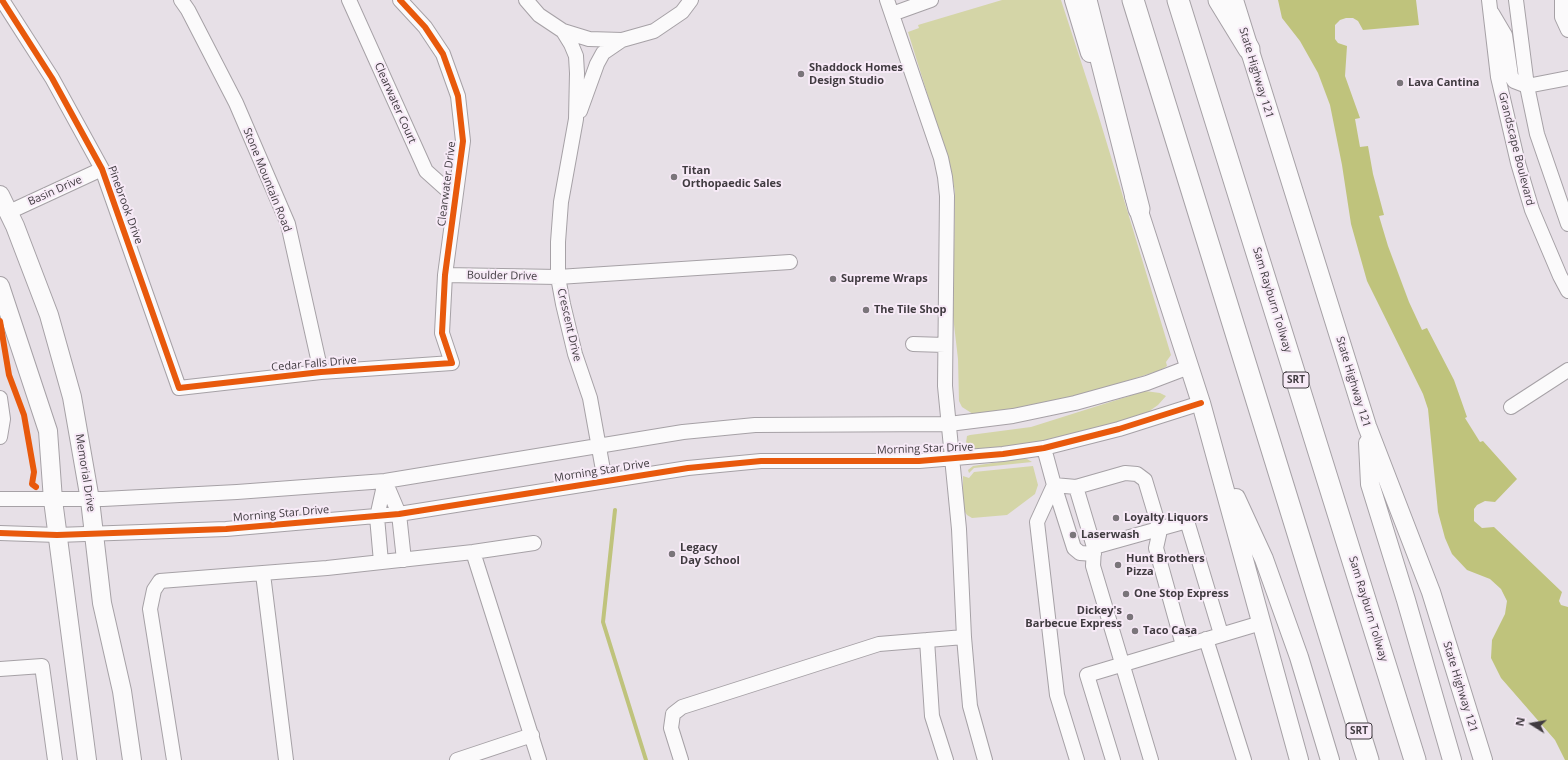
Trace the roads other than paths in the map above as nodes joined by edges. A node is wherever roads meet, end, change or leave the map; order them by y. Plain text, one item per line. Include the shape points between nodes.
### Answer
1 (2, 0) edge
2 (181, 0) edge
3 (349, 0) edge
4 (400, 0) edge
5 (526, 0) edge
6 (692, 0) edge
7 (887, 0) edge
8 (931, 0) edge
9 (1074, 0) edge
10 (1086, 0) edge
11 (1133, 0) edge
12 (1178, 0) edge
13 (1220, 0) edge
14 (1234, 0) edge
15 (1516, 0) edge
16 (1562, 0) edge
17 (1489, 4) edge
18 (892, 14) junction
19 (563, 30) junction
20 (1568, 30) edge
21 (622, 40) junction
22 (1249, 49) junction
23 (1568, 78) edge
24 (1527, 86) junction
25 (576, 119) junction
26 (102, 169) junction
27 (0, 195) edge
28 (455, 197) junction
29 (1138, 209) junction
30 (9, 212) junction
31 (1568, 224) edge
32 (790, 262) dead end
33 (445, 276) junction
34 (558, 277) junction
35 (0, 286) edge
36 (1568, 291) edge
37 (914, 344) dead end
38 (945, 345) junction
39 (452, 363) joint
40 (1189, 367) junction
41 (1568, 370) edge
42 (321, 372) junction
43 (179, 388) joint
44 (0, 398) edge
45 (1201, 404) junction
46 (1511, 406) dead end
47 (949, 424) junction
48 (1367, 426) junction
49 (0, 437) edge
50 (1213, 446) junction
51 (600, 447) junction
52 (1044, 448) junction
53 (952, 460) junction
54 (385, 481) junction
55 (604, 481) junction
56 (1054, 485) junction
57 (1076, 487) junction
58 (0, 499) edge
59 (53, 500) junction
60 (90, 500) junction
61 (399, 514) junction
62 (377, 516) junction
63 (1160, 530) junction
64 (0, 533) edge
65 (95, 534) junction
66 (57, 535) junction
67 (534, 543) dead end
68 (1094, 551) junction
69 (473, 552) junction
70 (404, 560) junction
71 (381, 562) junction
72 (263, 574) junction
73 (1261, 623) junction
74 (1222, 634) junction
75 (964, 637) junction
76 (1206, 639) junction
77 (927, 640) junction
78 (1183, 645) junction
79 (1122, 663) junction
80 (0, 669) edge
81 (532, 735) junction
82 (54, 760) edge
83 (87, 760) edge
84 (132, 760) edge
85 (174, 760) edge
86 (286, 760) edge
87 (457, 760) edge
88 (539, 760) edge
89 (680, 760) edge
90 (946, 760) edge
91 (985, 760) edge
92 (1078, 760) edge
93 (1113, 760) edge
94 (1151, 760) edge
95 (1244, 760) edge
96 (1299, 760) edge
97 (1330, 760) edge
98 (1368, 760) edge
99 (1415, 760) edge
100 (1452, 760) edge
101 (1483, 760) edge

1 - 26 street, Pinebrook Drive via 52,78
2 - 42 street, Stone Mountain Road via 236,103 288,224
3 - 28 street, Clearwater Court via 426,171
4 - 28 street, Clearwater Drive via 426,27 443,54 458,96 463,141
5 - 19 street via 539,15
6 - 21 street via 682,12 654,31
7 - 18 street
8 - 18 street
9 - 29 main road
10 - 29 highway
11 - 98 highway, SRT
12 - 99 highway, Sam Rayburn Tollway / SRT
13 - 22 highway
14 - 22 main road, State Highway 121
15 - 24 street
16 - 20 street via 1562,17
17 - 24 street via 1505,35 1511,76 1519,84
17 - 36 street, Grandscape Boulevard via 1498,77 1518,164 1532,210
18 - 38 street via 941,158 945,177
19 - 21 street via 589,39
19 - 25 street, Crescent Drive via 576,56
21 - 25 street, Crescent Drive via 603,53
22 - 48 main road, State Highway 121
23 - 24 street
24 - 31 street via 1537,134
25 - 34 street, Crescent Drive via 561,202
26 - 30 street, Basin Drive
26 - 43 street, Pinebrook Drive
27 - 30 main road, Memorial Drive
28 - 33 street, Clearwater Drive
29 - 40 main road
30 - 60 main road, Memorial Drive via 49,315 72,397
32 - 34 street, Boulder Drive
33 - 34 street, Boulder Drive
33 - 39 street, Clearwater Drive via 442,333
34 - 51 street, Crescent Drive via 575,354 590,398
35 - 59 main road via 48,431
37 - 38 street
38 - 47 street via 945,386
39 - 42 street, Cedar Falls Drive
40 - 45 main road
40 - 47 street via 1147,383 1075,403 1013,416
41 - 46 street
42 - 43 street, Cedar Falls Drive
44 - 49 street via 3,419
45 - 50 main road
45 - 52 street, Morning Star Drive
47 - 51 street via 755,425 683,432
47 - 53 street
48 - 100 main road via 1370,484
48 - 101 main road, State Highway 121 via 1430,592
50 - 73 main road
50 - 97 main road via 1264,559 1299,657
51 - 54 street
51 - 55 street, Crescent Drive
52 - 53 street, Morning Star Drive
52 - 56 street
53 - 55 street, Morning Star Drive via 761,461 688,468
53 - 75 street via 959,530
54 - 60 street
54 - 61 street
54 - 62 street
55 - 61 street, Morning Star Drive
56 - 57 street
56 - 68 street via 1074,548 1080,553
56 - 92 street via 1037,522 1057,695
57 - 63 street via 1125,473 1137,474 1146,483
57 - 68 street
58 - 59 street
59 - 60 street
59 - 66 main road
60 - 65 main road, Memorial Drive
61 - 62 street, Morning Star Drive
61 - 70 street
62 - 65 street, Morning Star Drive via 226,529
62 - 71 street
63 - 68 street
63 - 74 street via 1187,521
63 - 78 street via 1156,548
64 - 66 street, Morning Star Drive
65 - 66 street, Morning Star Drive
65 - 84 main road, Memorial Drive via 102,603 122,691
66 - 83 main road
67 - 69 street
68 - 79 street via 1093,566
69 - 70 street
69 - 81 street
70 - 71 street
71 - 72 street
72 - 85 street via 160,581 154,590 150,609
72 - 86 street
73 - 74 street
73 - 96 main road
74 - 76 street
75 - 77 street
75 - 91 street via 970,706
76 - 78 street
76 - 95 street
77 - 89 street via 879,644 682,707 673,714 671,728
77 - 90 street via 932,716
78 - 79 street
79 - 93 street via 1087,675
79 - 94 street
80 - 82 street via 42,666
81 - 87 street
81 - 88 street

